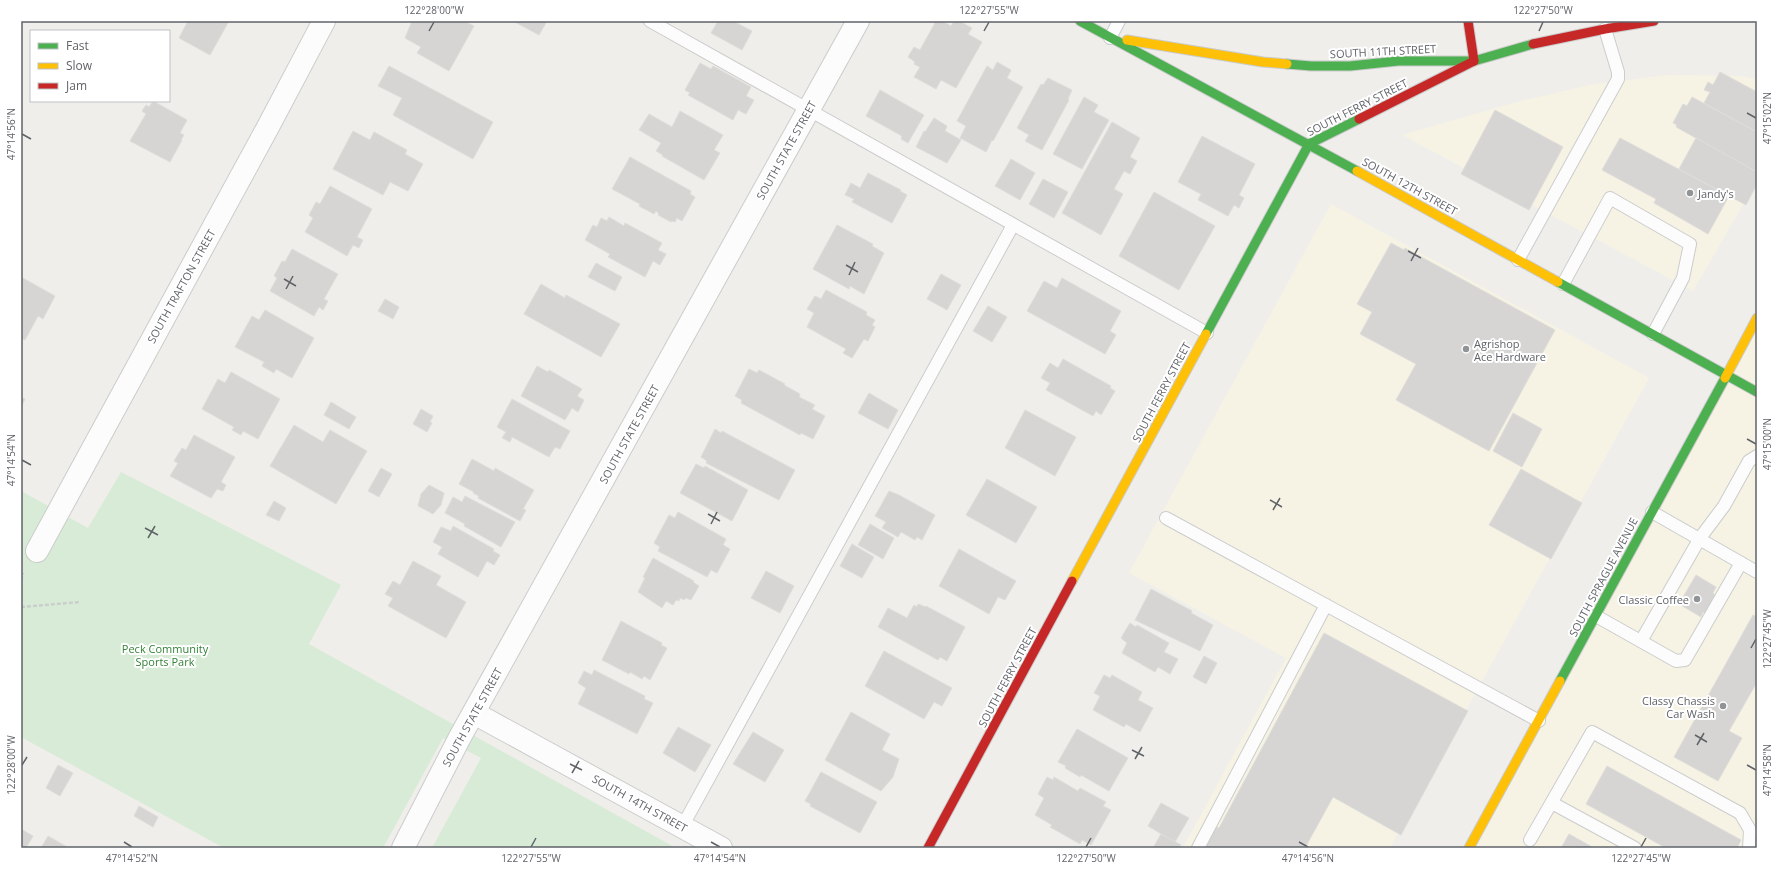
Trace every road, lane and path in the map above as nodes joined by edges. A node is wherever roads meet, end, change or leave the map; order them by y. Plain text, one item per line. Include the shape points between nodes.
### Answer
1 (324, 21) edge
2 (650, 21) edge
3 (858, 21) edge
4 (1080, 21) edge
5 (1119, 21) edge
6 (1468, 21) edge
7 (1654, 21) edge
8 (1605, 29) junction
9 (1110, 38) junction
10 (1474, 61) junction
11 (808, 110) junction
12 (1309, 144) junction
13 (1013, 225) junction
14 (1518, 260) junction
15 (1563, 284) junction
16 (1757, 318) edge
17 (1207, 333) junction
18 (1653, 334) junction
19 (1726, 375) junction
20 (1757, 392) edge
21 (1757, 456) edge
22 (1652, 512) junction
23 (1166, 518) dead end
24 (1700, 538) junction
25 (37, 551) dead end
26 (1742, 563) junction
27 (1757, 572) edge
28 (80, 602) dead end
29 (1326, 605) junction
30 (21, 607) edge
31 (1596, 616) junction
32 (1641, 642) junction
33 (474, 713) junction
34 (1538, 721) junction
35 (1552, 802) junction
36 (682, 827) junction
37 (1530, 840) dead end
38 (403, 848) edge
39 (721, 848) edge
40 (928, 848) edge
41 (1198, 848) edge
42 (1471, 848) edge
43 (1635, 848) edge
44 (1749, 848) edge

1 - 25 street, SOUTH TRAFTON STREET
2 - 11 lane
3 - 11 street, SOUTH STATE STREET
4 - 9 main road, SOUTH 12TH STREET
5 - 9 lane
6 - 10 main road
7 - 8 main road, SOUTH 11TH STREET
8 - 10 main road, SOUTH 11TH STREET via 1534,44
8 - 14 lane via 1618,79
9 - 10 main road, SOUTH 11TH STREET via 1263,62 1311,66 1350,66 1398,61
9 - 12 main road, SOUTH 12TH STREET
10 - 12 main road, SOUTH FERRY STREET
11 - 13 lane
11 - 33 street, SOUTH STATE STREET
12 - 14 main road, SOUTH 12TH STREET
12 - 17 main road, SOUTH FERRY STREET
13 - 17 lane
13 - 36 lane
14 - 15 main road, SOUTH 12TH STREET
15 - 18 main road, SOUTH 12TH STREET
15 - 18 lane via 1610,198 1690,244 1682,278
16 - 19 main road, SOUTH SPRAGUE AVENUE
17 - 40 main road, SOUTH FERRY STREET
18 - 19 main road, SOUTH 12TH STREET
19 - 20 main road, SOUTH 12TH STREET
19 - 22 main road, SOUTH SPRAGUE AVENUE
21 - 24 lane via 1749,461 1724,506
22 - 24 lane
22 - 31 main road, SOUTH SPRAGUE AVENUE
23 - 29 lane
24 - 26 lane
24 - 32 lane
26 - 27 lane
26 - 32 lane via 1685,660 1676,661
28 - 30 path
29 - 34 lane
29 - 41 lane
31 - 32 lane
31 - 34 main road, SOUTH SPRAGUE AVENUE
33 - 36 street, SOUTH 14TH STREET
33 - 38 street, SOUTH STATE STREET
34 - 42 main road, SOUTH SPRAGUE AVENUE
35 - 37 lane
35 - 43 lane
35 - 44 lane via 1592,732 1740,814 1750,830
36 - 39 street, SOUTH 14TH STREET

